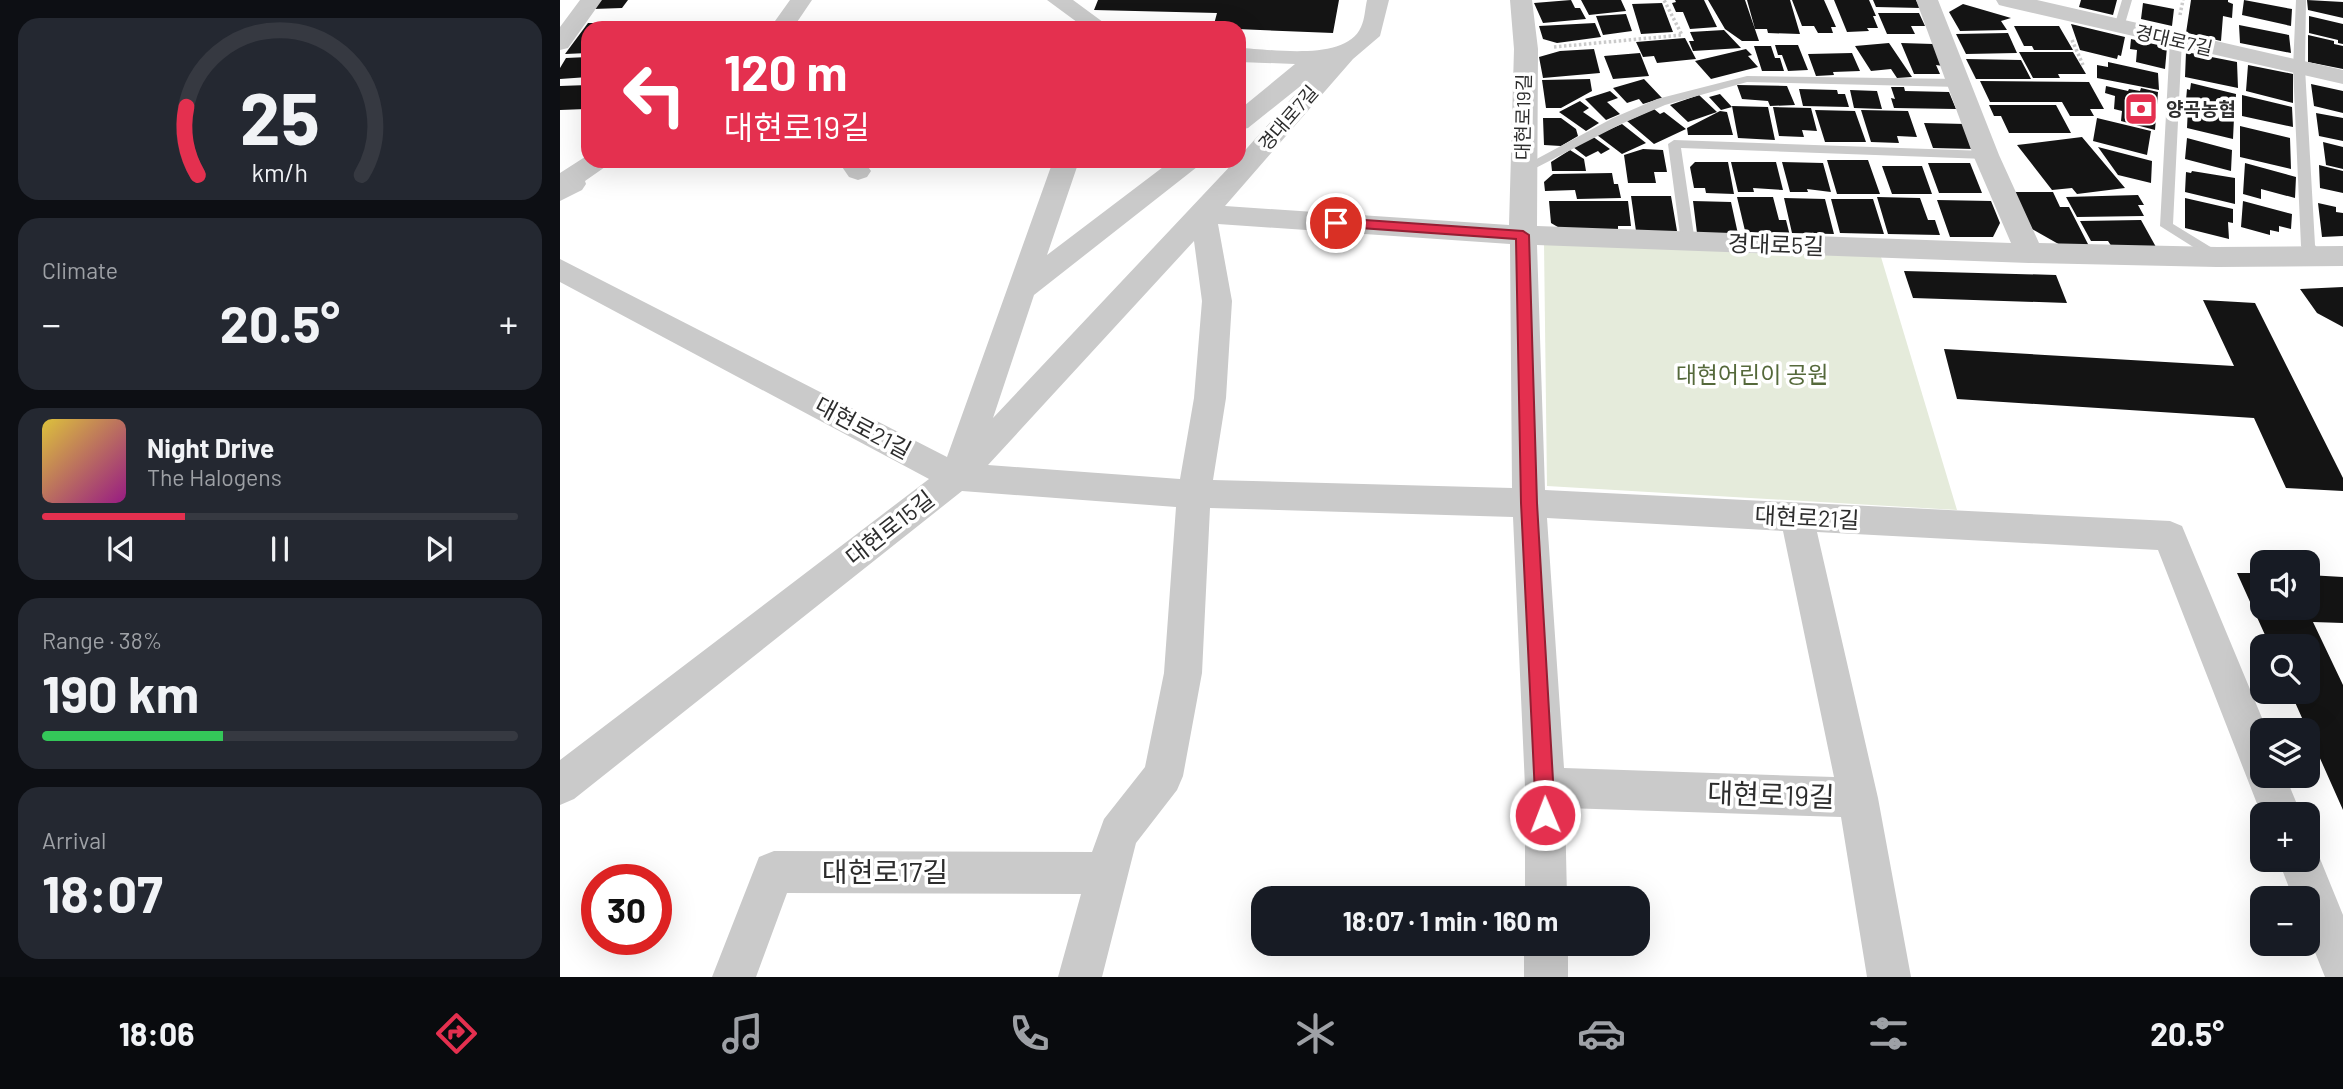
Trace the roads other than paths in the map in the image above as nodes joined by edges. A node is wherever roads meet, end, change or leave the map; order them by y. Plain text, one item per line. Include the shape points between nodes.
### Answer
1 (591, 0) edge
2 (801, 0) edge
3 (1058, 0) edge
4 (1378, 0) edge
5 (1521, 0) edge
6 (1927, 0) edge
7 (2007, 0) edge
8 (2127, 0) edge
9 (2301, 0) edge
10 (786, 21) edge
11 (1090, 21) edge
12 (2119, 27) junction
13 (2176, 40) junction
14 (560, 43) edge
15 (1345, 54) junction
16 (1246, 55) edge
17 (1310, 58) junction
18 (2298, 68) junction
19 (2343, 77) edge
20 (1959, 83) junction
21 (1246, 116) edge
22 (1986, 155) junction
23 (1246, 166) edge
24 (586, 168) edge
25 (1064, 168) edge
26 (1179, 168) edge
27 (1244, 168) edge
28 (1522, 170) junction
29 (560, 192) edge
30 (1203, 214) junction
31 (1523, 235) junction
32 (1688, 242) junction
33 (2029, 253) junction
34 (2217, 257) junction
35 (2330, 257) edge
36 (560, 269) edge
37 (1022, 289) junction
38 (956, 477) junction
39 (1194, 494) junction
40 (1529, 503) junction
41 (1797, 518) junction
42 (2250, 736) edge
43 (560, 785) edge
44 (1545, 787) junction
45 (1858, 798) junction
46 (2304, 872) edge
47 (1108, 873) junction
48 (1546, 886) edge
49 (1546, 956) edge
50 (2343, 968) edge
51 (734, 977) edge
52 (1080, 977) edge
53 (1546, 977) edge
54 (1889, 977) edge

1 - 14 street
2 - 10 street
3 - 11 street
4 - 15 street, 경대로7길 via 1372,31
5 - 28 street, 대현로19길 via 1526,49
6 - 20 street
7 - 12 street, 경대로7길
8 - 12 lane
9 - 18 lane
12 - 13 street, 경대로7길
13 - 18 street, 경대로7길
13 - 34 lane via 2166,226
15 - 17 street, 경대로7길
15 - 23 street, 경대로7길
16 - 17 street, 경대로7길
17 - 21 street via 1304,72
18 - 19 street, 경대로7길
18 - 35 lane via 2308,246
20 - 22 street
20 - 28 lane via 1746,79 1661,102
22 - 32 lane via 1674,144
22 - 33 street
24 - 29 street
25 - 37 street, 대현로15길
26 - 37 street
27 - 30 street, 경대로7길
28 - 31 street, 대현로19길
30 - 31 street
30 - 38 street, 경대로7길
30 - 39 street via 1217,301 1210,398
31 - 32 street, 경대로5길
31 - 40 street, 대현로19길
32 - 33 street, 경대로5길
33 - 34 street, 경대로5길
34 - 35 street, 경대로5길
36 - 38 street, 대현로21길
37 - 38 street, 대현로15길
38 - 39 street, 대현로21길
38 - 43 street, 대현로15길
39 - 40 street, 대현로21길
39 - 47 street via 1184,673 1163,776 1118,833
40 - 41 street, 대현로21길
40 - 44 street, 대현로19길
41 - 42 street, 대현로21길 via 2170,536
41 - 45 street
44 - 45 street, 대현로19길
44 - 48 street, 대현로19길
45 - 54 street, 대현로19길
46 - 50 street
47 - 51 street, 대현로17길 via 774,872
47 - 52 street
49 - 53 street

